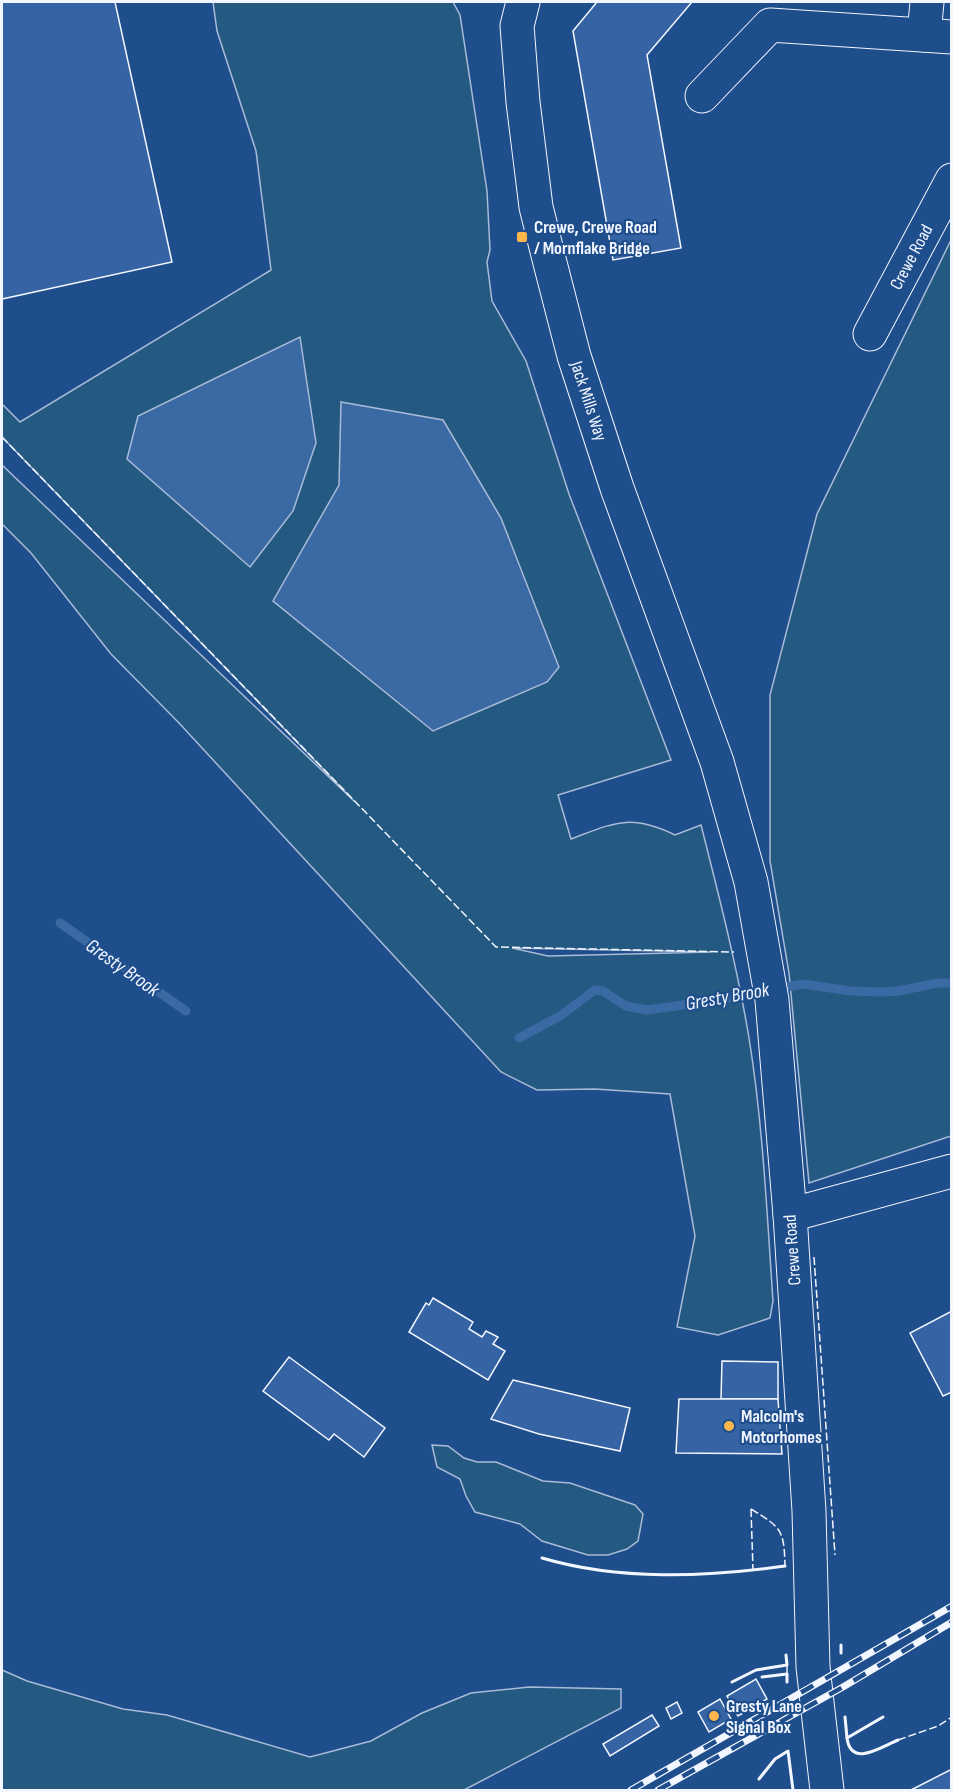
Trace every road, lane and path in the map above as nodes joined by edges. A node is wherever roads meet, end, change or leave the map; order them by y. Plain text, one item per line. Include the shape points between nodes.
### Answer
1 (927, 2) edge
2 (516, 10) edge
3 (938, 36) edge
4 (702, 96) dead end
5 (951, 180) edge
6 (870, 334) dead end
7 (717, 762) joint
8 (951, 1171) edge
9 (790, 1215) junction
10 (827, 1791) edge

1 - 3 main road
2 - 7 main road, Jack Mills Way via 536,207 574,356 617,488
3 - 4 main road via 770,25
5 - 6 main road, Crewe Road
7 - 9 main road, Crewe Road via 751,882 770,989
8 - 9 main road
9 - 10 main road, Crewe Road via 809,1511 813,1667

